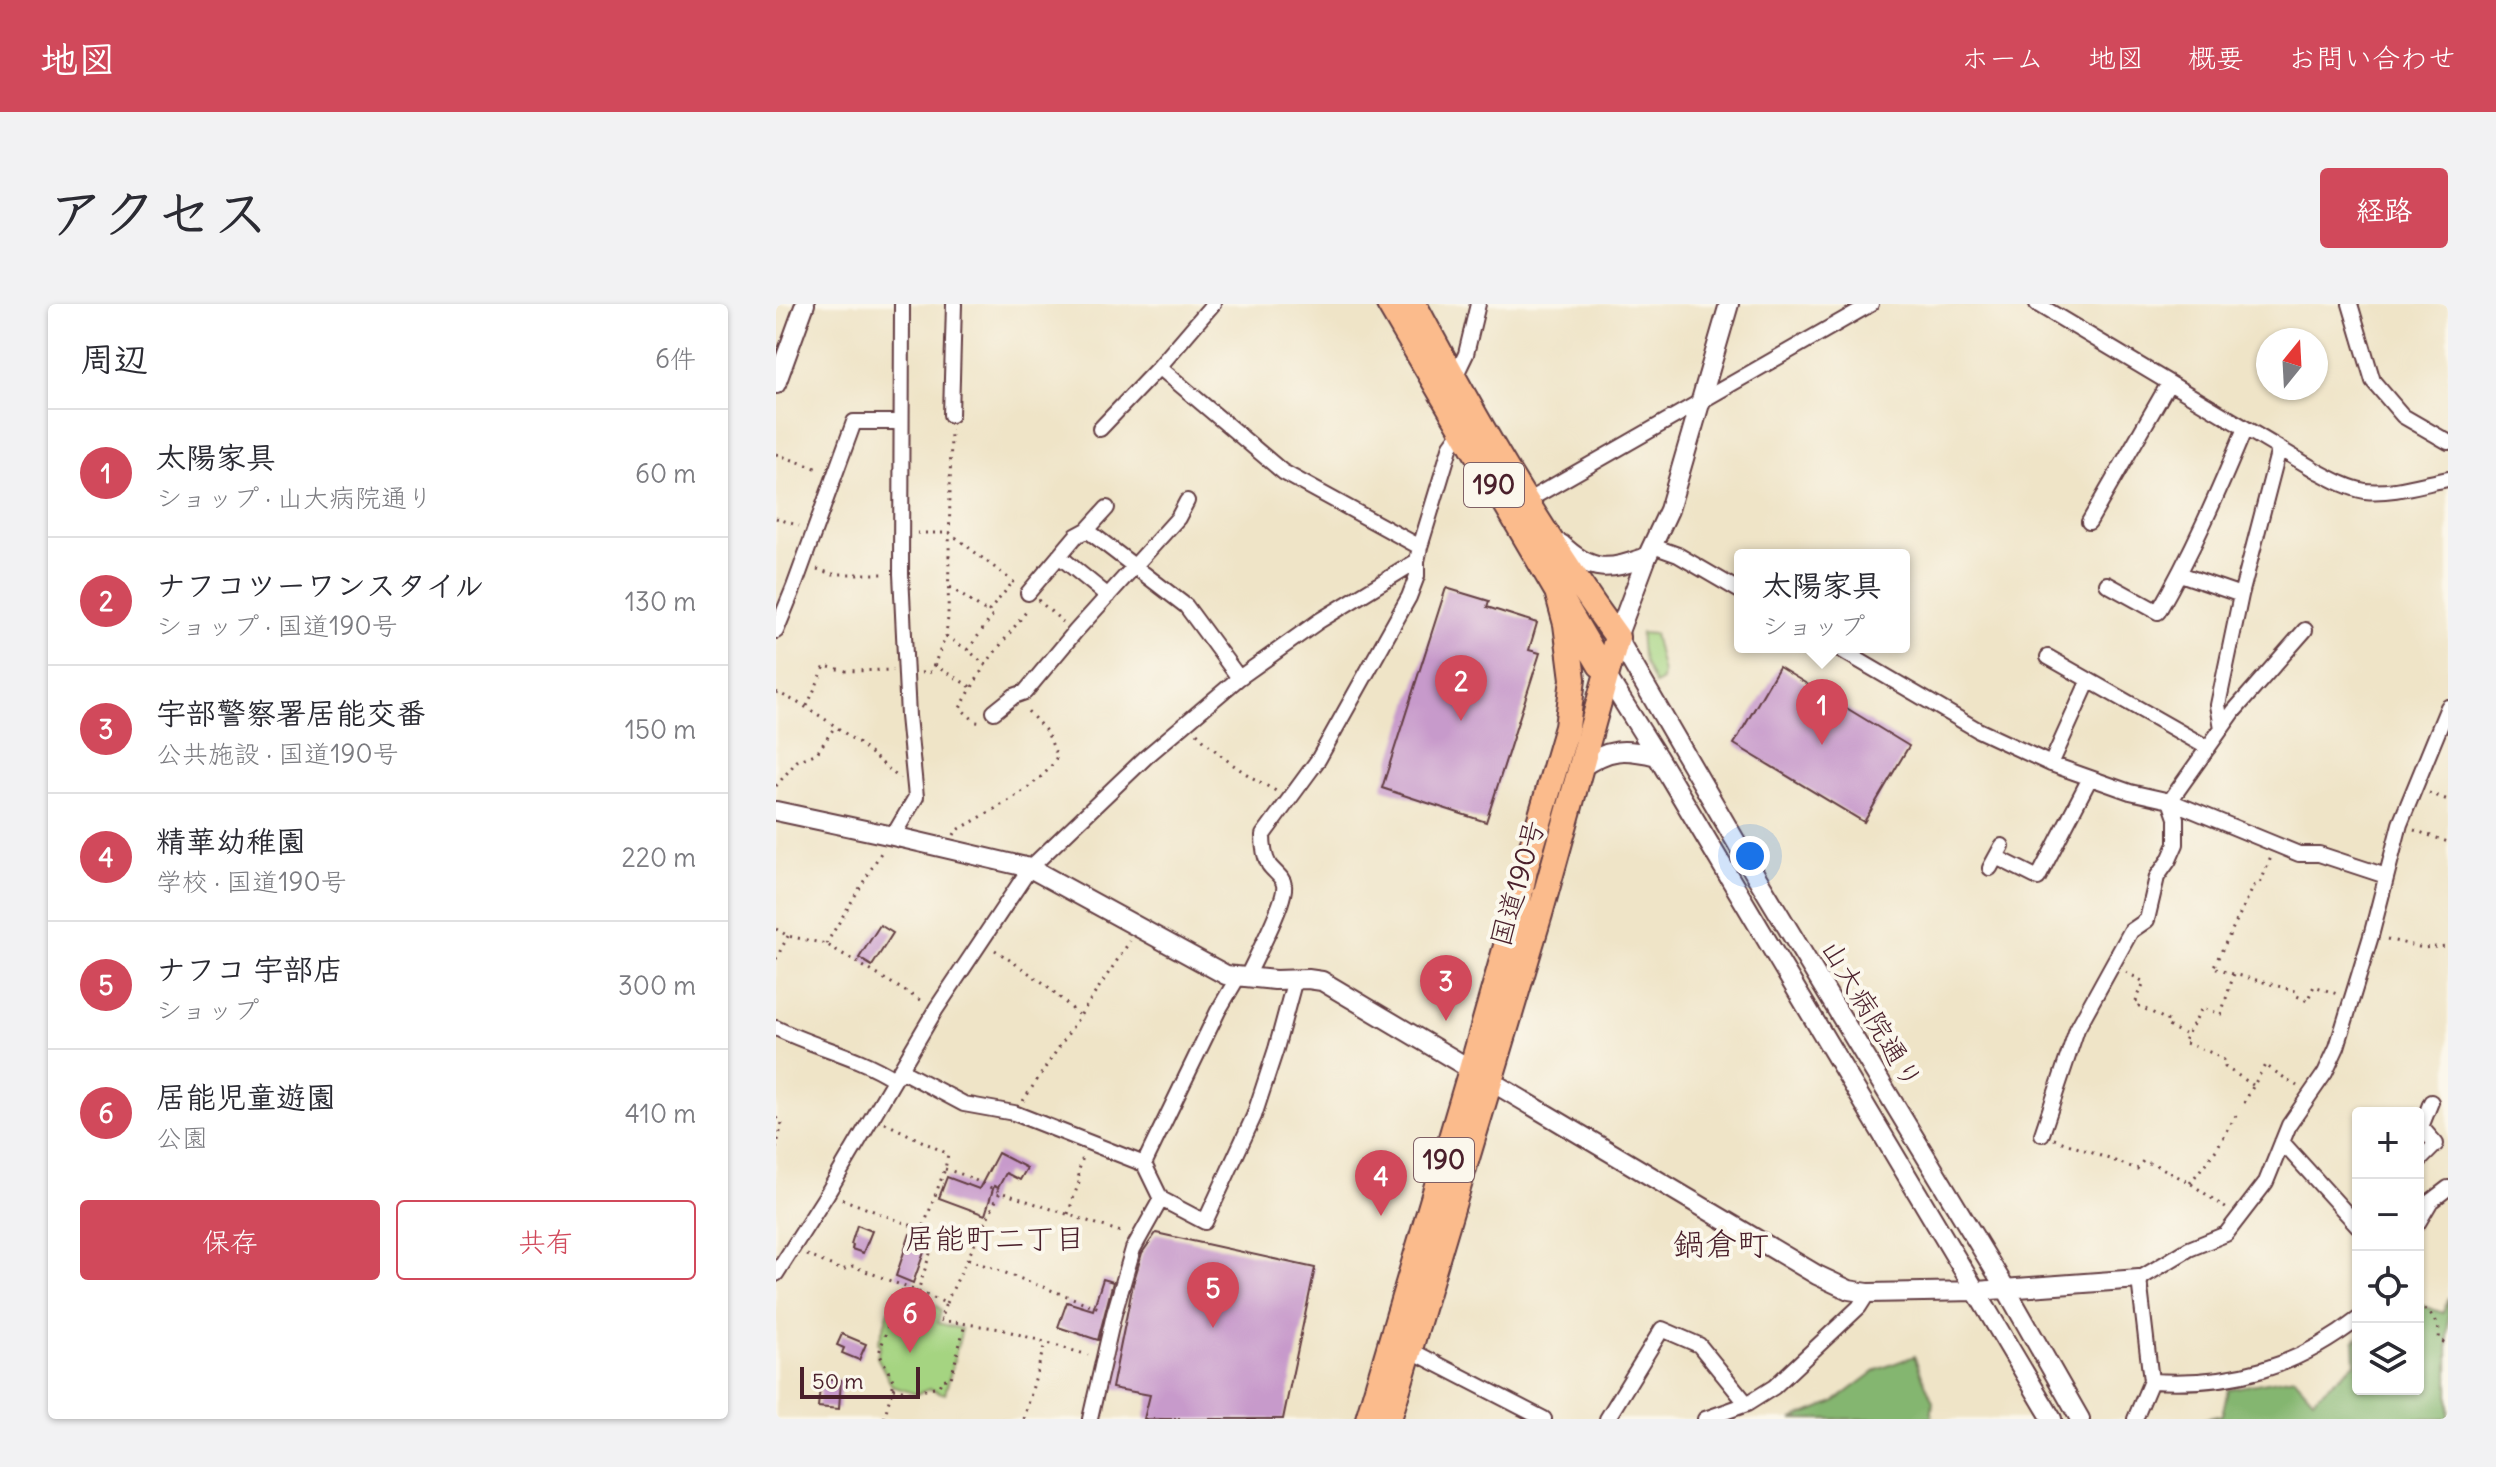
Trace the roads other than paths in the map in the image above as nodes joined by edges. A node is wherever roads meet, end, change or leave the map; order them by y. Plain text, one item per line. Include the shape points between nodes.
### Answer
1 (805, 304) edge
2 (902, 304) edge
3 (954, 304) edge
4 (1213, 304) edge
5 (1389, 304) edge
6 (1414, 304) edge
7 (1478, 304) edge
8 (1729, 304) edge
9 (1871, 304) edge
10 (2037, 304) edge
11 (2350, 304) edge
12 (1159, 367) junction
13 (1454, 379) junction
14 (2169, 383) junction
15 (776, 384) edge
16 (1700, 401) junction
17 (951, 415) road end
18 (901, 422) junction
19 (2245, 428) junction
20 (1100, 429) dead end
21 (1462, 430) junction
22 (2448, 442) edge
23 (2279, 449) junction
24 (2448, 479) edge
25 (1187, 501) dead end
26 (1107, 508) dead end
27 (1530, 511) junction
28 (2089, 522) dead end
29 (1087, 530) junction
30 (1650, 551) junction
31 (1418, 554) junction
32 (1059, 556) junction
33 (1135, 567) junction
34 (2180, 574) junction
35 (2107, 584) dead end
36 (1734, 588) edge
37 (1557, 591) junction
38 (1028, 593) road end
39 (2241, 595) junction
40 (1108, 596) junction
41 (2305, 630) dead end
42 (776, 631) edge
43 (1617, 637) junction
44 (1846, 653) edge
45 (2048, 657) dead end
46 (1604, 671) junction
47 (1239, 678) junction
48 (2088, 682) junction
49 (2448, 707) edge
50 (994, 712) road end
51 (2222, 728) junction
52 (2208, 748) junction
53 (1657, 756) junction
54 (2051, 764) junction
55 (1581, 768) junction
56 (2090, 778) junction
57 (2170, 801) junction
58 (776, 811) edge
59 (893, 836) junction
60 (1996, 857) dead end
61 (1030, 868) junction
62 (2386, 876) junction
63 (1519, 900) junction
64 (1242, 978) junction
65 (1295, 979) junction
66 (776, 1028) edge
67 (897, 1074) junction
68 (1481, 1076) junction
69 (2431, 1102) dead end
70 (2424, 1120) edge
71 (2424, 1130) edge
72 (2042, 1134) road end
73 (2282, 1142) junction
74 (2424, 1156) edge
75 (1144, 1164) junction
76 (2448, 1188) edge
77 (1161, 1199) junction
78 (2424, 1213) edge
79 (2352, 1219) edge
80 (776, 1274) edge
81 (2139, 1279) junction
82 (2006, 1289) junction
83 (1977, 1291) junction
84 (1868, 1293) junction
85 (2352, 1323) edge
86 (1410, 1350) junction
87 (2151, 1381) junction
88 (1747, 1404) junction
89 (1090, 1419) edge
90 (1368, 1419) edge
91 (1389, 1419) edge
92 (1544, 1419) edge
93 (1607, 1419) edge
94 (1705, 1419) edge
95 (2052, 1419) edge
96 (2080, 1419) edge
97 (2135, 1419) edge

1 - 15 street
2 - 18 street
3 - 17 street
4 - 12 street
5 - 21 highway, 国道190号 / 190
6 - 13 highway, 190
7 - 13 street
8 - 16 street
9 - 16 street
10 - 14 street
11 - 22 street via 2373,381 2403,416
12 - 20 street
12 - 31 street via 1283,472
13 - 27 highway, 190
14 - 19 street
14 - 28 street
16 - 27 street
16 - 30 street via 1669,510
18 - 42 street via 854,422
18 - 59 street via 901,574 916,797
19 - 23 street
19 - 34 street
21 - 31 street via 1451,445
21 - 37 highway, 国道190号 / 190
23 - 24 street via 2366,491
23 - 39 street
25 - 33 street
26 - 29 street
27 - 30 street via 1575,558 1588,564 1620,566
27 - 43 highway, 190
29 - 32 street
29 - 33 street
30 - 36 street via 1678,555
30 - 43 street
31 - 47 street
31 - 64 street via 1409,597 1318,760 1263,835 1268,863 1285,887
32 - 38 street
32 - 40 street
33 - 40 street
33 - 47 street via 1186,606
34 - 35 street via 2158,612
34 - 39 street
37 - 46 highway, 国道190号 / 190
37 - 63 highway, 国道190号 / 190 via 1570,644 1572,701
39 - 51 street via 2218,705
40 - 50 street via 1025,692
41 - 51 street
43 - 46 highway, 国道190号 / 190
43 - 82 street, 山大病院通り
44 - 54 street via 1978,730
45 - 48 street
46 - 53 street, 山大病院通り
46 - 55 highway, 国道190号 / 190
46 - 63 highway, 国道190号 / 190 via 1593,683 1534,873
47 - 61 street via 1146,757
48 - 52 street
48 - 54 street
49 - 62 street via 2400,824
51 - 52 street
52 - 57 street
53 - 55 street via 1613,751
53 - 83 street, 山大病院通り
54 - 56 street
55 - 68 highway, 国道190号 / 190
56 - 57 street
56 - 60 street via 2038,878
57 - 62 street via 2299,854 2319,854
57 - 72 street via 2176,844 2157,877 2147,920 2131,931 2077,1029
58 - 59 street
59 - 61 street
61 - 64 street via 1226,975
61 - 67 street
62 - 73 street via 2337,1047
63 - 68 highway, 国道190号 / 190
64 - 65 street
64 - 75 street via 1204,1040
65 - 68 street via 1322,981
65 - 77 street via 1254,1116 1205,1222
66 - 67 street
67 - 75 street via 964,1104 1014,1113
67 - 80 street
68 - 84 street via 1817,1275
68 - 86 highway, 国道190号 / 190
68 - 90 highway, 国道190号 / 190
69 - 70 street
71 - 74 street via 2436,1144
73 - 79 street
73 - 81 street via 2266,1182 2226,1234
75 - 77 street
76 - 78 street
77 - 89 street via 1133,1249
81 - 82 street
81 - 87 street
82 - 83 street
82 - 96 street, 山大病院通り
83 - 84 street
83 - 95 street, 山大病院通り
84 - 88 street via 1774,1387
85 - 87 street via 2314,1350 2263,1371 2214,1380
86 - 91 highway, 国道190号 / 190
86 - 92 street
87 - 97 street
88 - 93 street via 1699,1345 1662,1329
88 - 94 street

